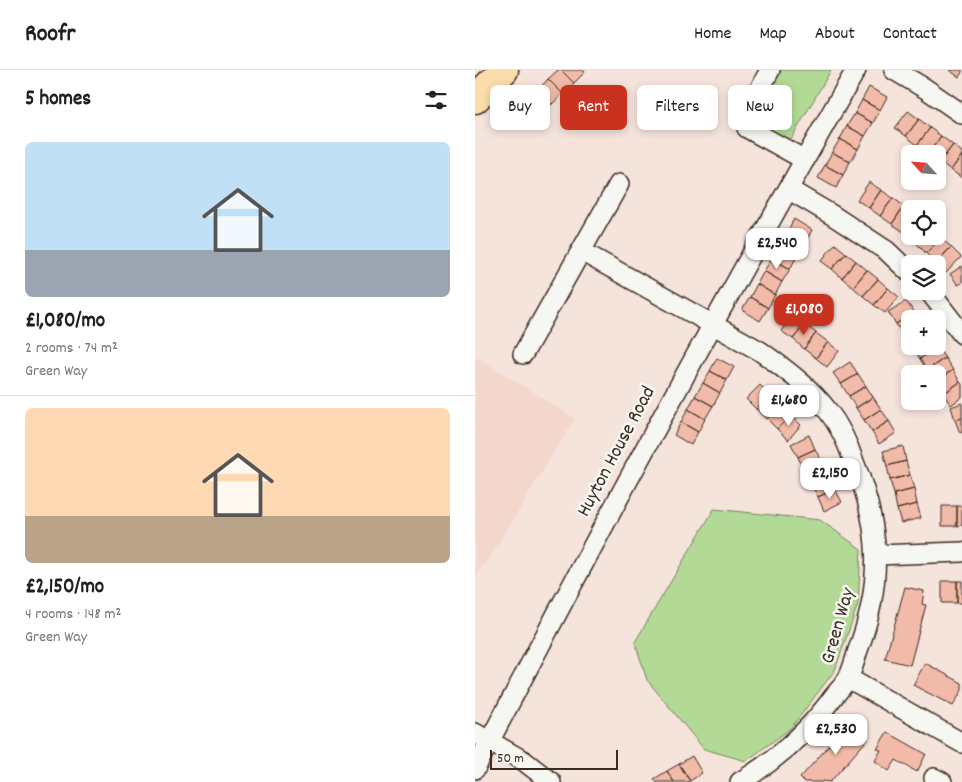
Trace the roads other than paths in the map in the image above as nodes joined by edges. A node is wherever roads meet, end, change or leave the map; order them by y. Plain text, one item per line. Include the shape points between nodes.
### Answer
1 (504, 70) edge
2 (770, 70) edge
3 (856, 70) edge
4 (894, 70) edge
5 (475, 99) edge
6 (962, 114) edge
7 (805, 160) junction
8 (619, 184) dead end
9 (788, 188) junction
10 (581, 251) junction
11 (901, 265) edge
12 (936, 300) edge
13 (713, 324) junction
14 (962, 334) edge
15 (523, 354) dead end
16 (962, 552) edge
17 (876, 554) junction
18 (848, 678) junction
19 (482, 737) edge
20 (962, 743) edge
21 (475, 770) edge
22 (761, 777) edge
23 (551, 782) edge
24 (740, 782) edge

1 - 5 highway
2 - 7 street via 745,116 747,128
3 - 7 street, Huyton House Road
4 - 6 street
7 - 9 street, Huyton House Road
8 - 10 street
9 - 11 street via 887,252
9 - 13 street, Huyton House Road
10 - 13 street, Green Way
10 - 15 street
12 - 14 street
13 - 17 street, Green Way via 780,365 829,412 847,443 865,489
13 - 19 street, Huyton House Road
16 - 17 street
17 - 18 street, Green Way via 867,625
18 - 20 street
18 - 22 street, Green Way via 822,714
19 - 21 street, Huyton House Road
19 - 23 street
22 - 24 street, Green Way

